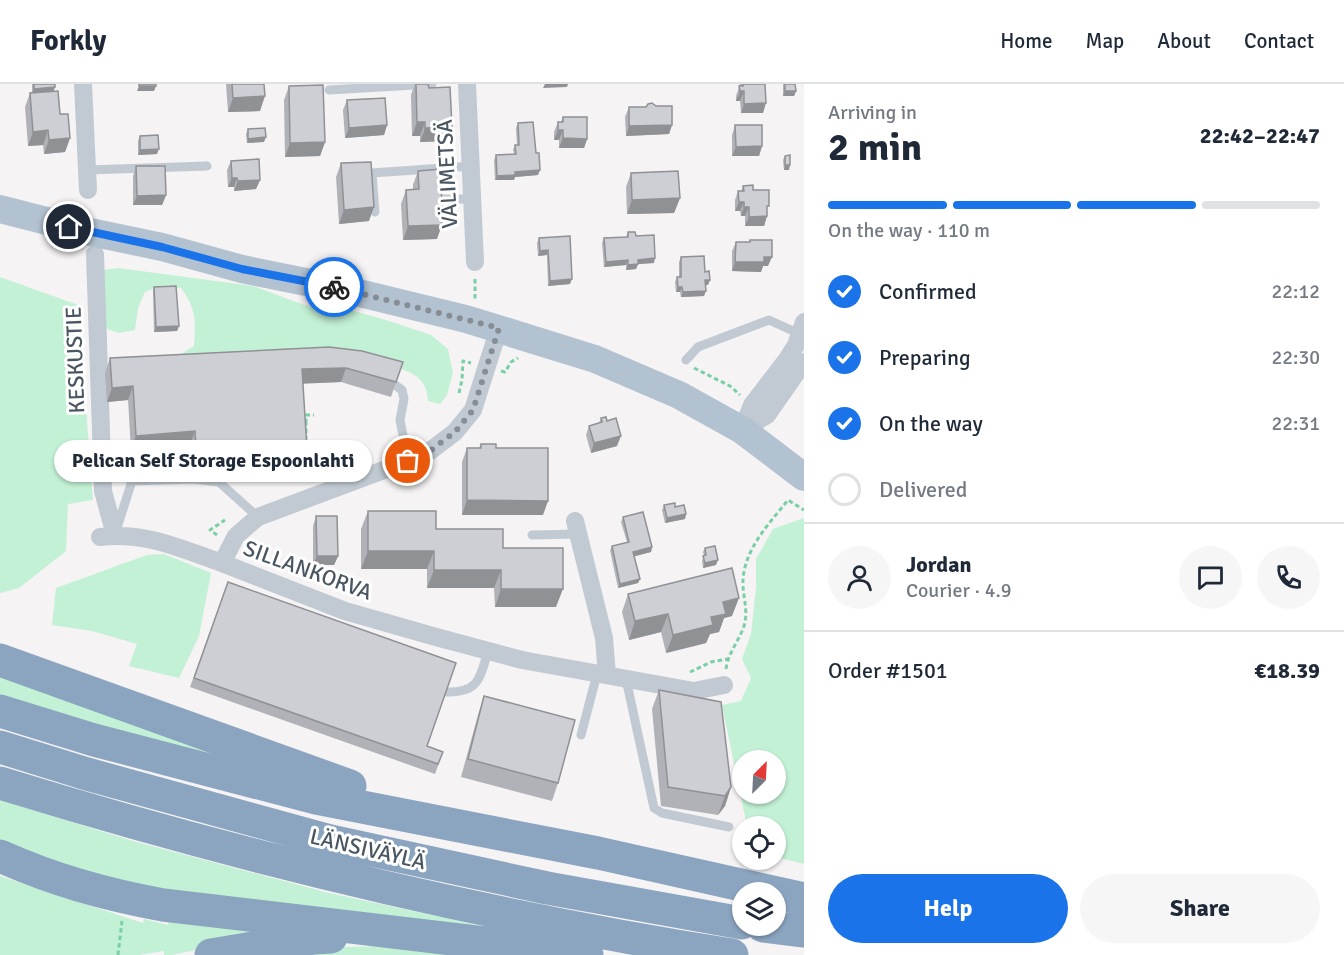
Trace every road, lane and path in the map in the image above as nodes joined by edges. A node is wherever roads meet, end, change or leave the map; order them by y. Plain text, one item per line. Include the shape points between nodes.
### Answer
1 (83, 84) edge
2 (432, 84) edge
3 (467, 84) edge
4 (329, 90) dead end
5 (207, 166) dead end
6 (472, 166) junction
7 (87, 170) junction
8 (88, 190) dead end
9 (440, 199) edge
10 (473, 199) junction
11 (0, 210) edge
12 (375, 212) edge
13 (0, 230) edge
14 (95, 254) junction
15 (475, 262) joint
16 (242, 269) junction
17 (476, 305) dead end
18 (499, 328) junction
19 (803, 330) edge
20 (527, 357) dead end
21 (686, 360) dead end
22 (804, 362) edge
23 (486, 367) junction
24 (395, 385) edge
25 (457, 399) dead end
26 (314, 415) dead end
27 (299, 423) edge
28 (306, 423) junction
29 (742, 430) junction
30 (408, 461) junction
31 (348, 468) dead end
32 (804, 477) edge
33 (804, 510) edge
34 (252, 512) junction
35 (577, 527) joint
36 (532, 535) dead end
37 (108, 536) junction
38 (226, 555) junction
39 (488, 651) junction
40 (728, 659) junction
41 (0, 660) edge
42 (602, 674) junction
43 (681, 676) dead end
44 (626, 679) junction
45 (724, 685) joint
46 (446, 692) edge
47 (0, 711) edge
48 (581, 735) dead end
49 (0, 747) edge
50 (0, 783) edge
51 (729, 827) dead end
52 (503, 835) junction
53 (0, 856) edge
54 (804, 899) edge
55 (122, 913) dead end
56 (732, 921) edge
57 (786, 929) edge
58 (804, 931) edge
59 (423, 936) junction
60 (118, 955) edge
61 (211, 955) edge
62 (587, 955) edge
63 (732, 955) edge

1 - 7 street
2 - 4 lane
3 - 6 street, VÄLIMETSÄ
5 - 7 lane
6 - 10 street, VÄLIMETSÄ
6 - 12 lane via 372,173
7 - 8 street
9 - 10 lane
10 - 15 street, VÄLIMETSÄ
11 - 16 main road
13 - 14 main road
14 - 16 main road
14 - 37 street, KESKUSTIE
15 - 17 path
16 - 18 main road
18 - 23 street, SILLANKORVA
18 - 29 main road via 629,372
19 - 21 lane via 769,320 698,347
19 - 29 street via 788,358 752,405
20 - 23 path via 511,362 505,372
22 - 29 street via 767,416
23 - 25 path via 463,361
23 - 30 street, SILLANKORVA via 473,410 455,432 430,451
24 - 30 lane via 402,390 404,399 400,420
26 - 28 path via 306,415
27 - 28 path
28 - 31 path via 307,452 337,451
29 - 32 main road
30 - 34 street, SILLANKORVA
33 - 40 path via 788,500 754,544 743,580 744,625
34 - 37 lane via 219,482 132,481
34 - 38 street, SILLANKORVA
34 - 38 path via 210,530
35 - 36 lane
35 - 42 street via 604,638
37 - 38 street via 154,539
38 - 39 street, SILLANKORVA via 242,578
39 - 42 street, SILLANKORVA
39 - 46 lane via 476,684 469,690
40 - 43 path
40 - 45 path
41 - 52 highway via 327,779
42 - 44 street, SILLANKORVA
42 - 48 lane
44 - 45 street, SILLANKORVA via 694,691
44 - 51 lane via 654,808
47 - 52 highway via 94,740 316,798
49 - 56 highway, LÄNSIVÄYLÄ via 330,841 547,888
50 - 63 highway, LÄNSIVÄYLÄ via 195,841 325,874 541,922
52 - 54 highway
53 - 59 highway via 110,895 216,912
55 - 60 path
57 - 58 highway
59 - 61 highway via 314,938
59 - 62 highway

